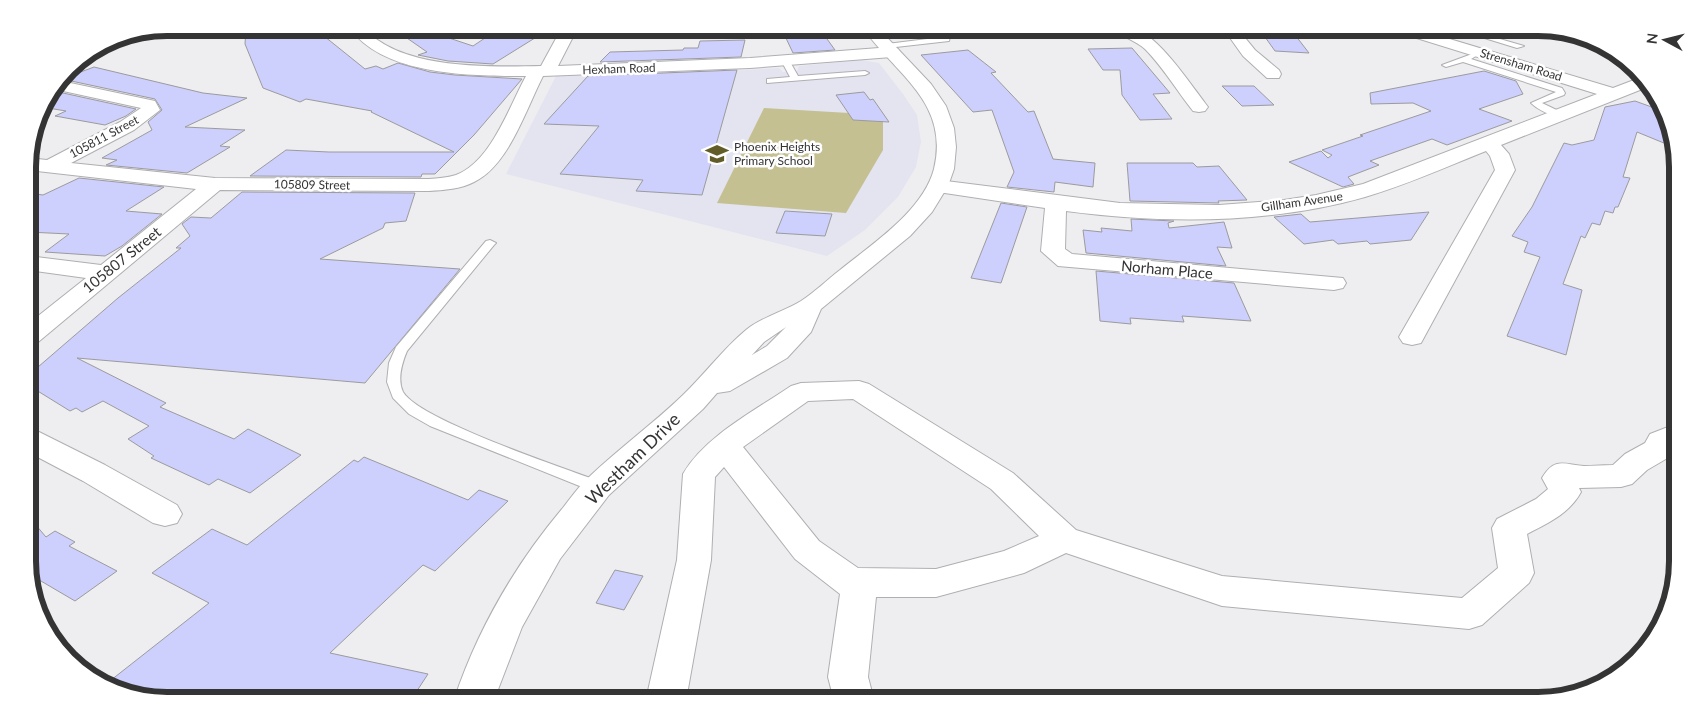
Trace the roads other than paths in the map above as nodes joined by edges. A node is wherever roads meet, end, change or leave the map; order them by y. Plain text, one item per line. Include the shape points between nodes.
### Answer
1 (878, 36) edge
2 (947, 36) edge
3 (1139, 36) edge
4 (1237, 36) edge
5 (1425, 36) edge
6 (1485, 36) edge
7 (364, 37) edge
8 (565, 37) edge
9 (1520, 46) dead end
10 (889, 49) junction
11 (1480, 53) junction
12 (1463, 59) junction
13 (786, 62) junction
14 (1446, 65) dead end
15 (542, 71) junction
16 (866, 73) dead end
17 (1273, 74) dead end
18 (795, 79) junction
19 (770, 81) dead end
20 (1639, 84) edge
21 (65, 86) edge
22 (1614, 94) junction
23 (1199, 107) dead end
24 (1562, 115) junction
25 (1490, 143) junction
26 (37, 165) edge
27 (49, 167) junction
28 (215, 184) junction
29 (938, 186) junction
30 (1056, 202) junction
31 (490, 243) dead end
32 (37, 265) edge
33 (107, 273) junction
34 (1334, 283) dead end
35 (37, 330) edge
36 (1412, 337) dead end
37 (1669, 437) edge
38 (36, 443) edge
39 (726, 447) junction
40 (598, 486) junction
41 (166, 514) dead end
42 (1064, 539) junction
43 (851, 582) junction
44 (477, 692) edge
45 (668, 692) edge
46 (852, 692) edge

1 - 10 street, Westham Drive
2 - 10 lane via 946,40
3 - 23 street via 1152,47
4 - 17 street
5 - 11 street, Strensham Road
6 - 9 lane
7 - 15 street, Hexham Road via 384,50 410,60 448,67
8 - 15 street, 105809 Street
10 - 13 street, Hexham Road
10 - 29 street, Westham Drive via 937,106 946,128 944,170
11 - 12 lane
11 - 22 street, Strensham Road
12 - 14 lane
12 - 24 lane via 1559,90 1561,93 1535,103
13 - 15 street, Hexham Road
13 - 18 lane
15 - 28 street, 105809 Street via 485,167 460,181 429,186
16 - 18 lane
18 - 19 lane
20 - 22 street, Gillham Avenue
21 - 27 street, 105811 Street via 139,102 151,110
22 - 24 street, Gillham Avenue
24 - 25 street, Gillham Avenue
25 - 30 street, Gillham Avenue via 1350,195 1303,204 1168,212
25 - 36 street via 1505,170
26 - 27 street, 105809 Street
27 - 28 street, 105809 Street
28 - 33 street, 105807 Street
29 - 30 street, Gillham Avenue
29 - 40 street, Westham Drive via 902,231 810,306 802,326 777,352 693,402
30 - 34 street, Norham Place via 1053,251 1066,261
31 - 40 lane via 401,350 394,366 394,386 401,400 419,415 505,452
32 - 33 street
33 - 35 street, 105807 Street
37 - 42 street via 1661,442 1660,449 1636,462 1621,476 1582,477 1565,473 1558,478 1565,492 1548,508 1509,528 1516,573 1469,614 1222,591
38 - 41 street
39 - 42 street via 801,392 859,390 1002,481
39 - 43 street via 807,550
39 - 45 street via 699,474 694,560
40 - 44 street, Westham Drive via 548,550 505,623
42 - 43 street via 1012,564 936,583
43 - 46 street via 859,588 848,677

